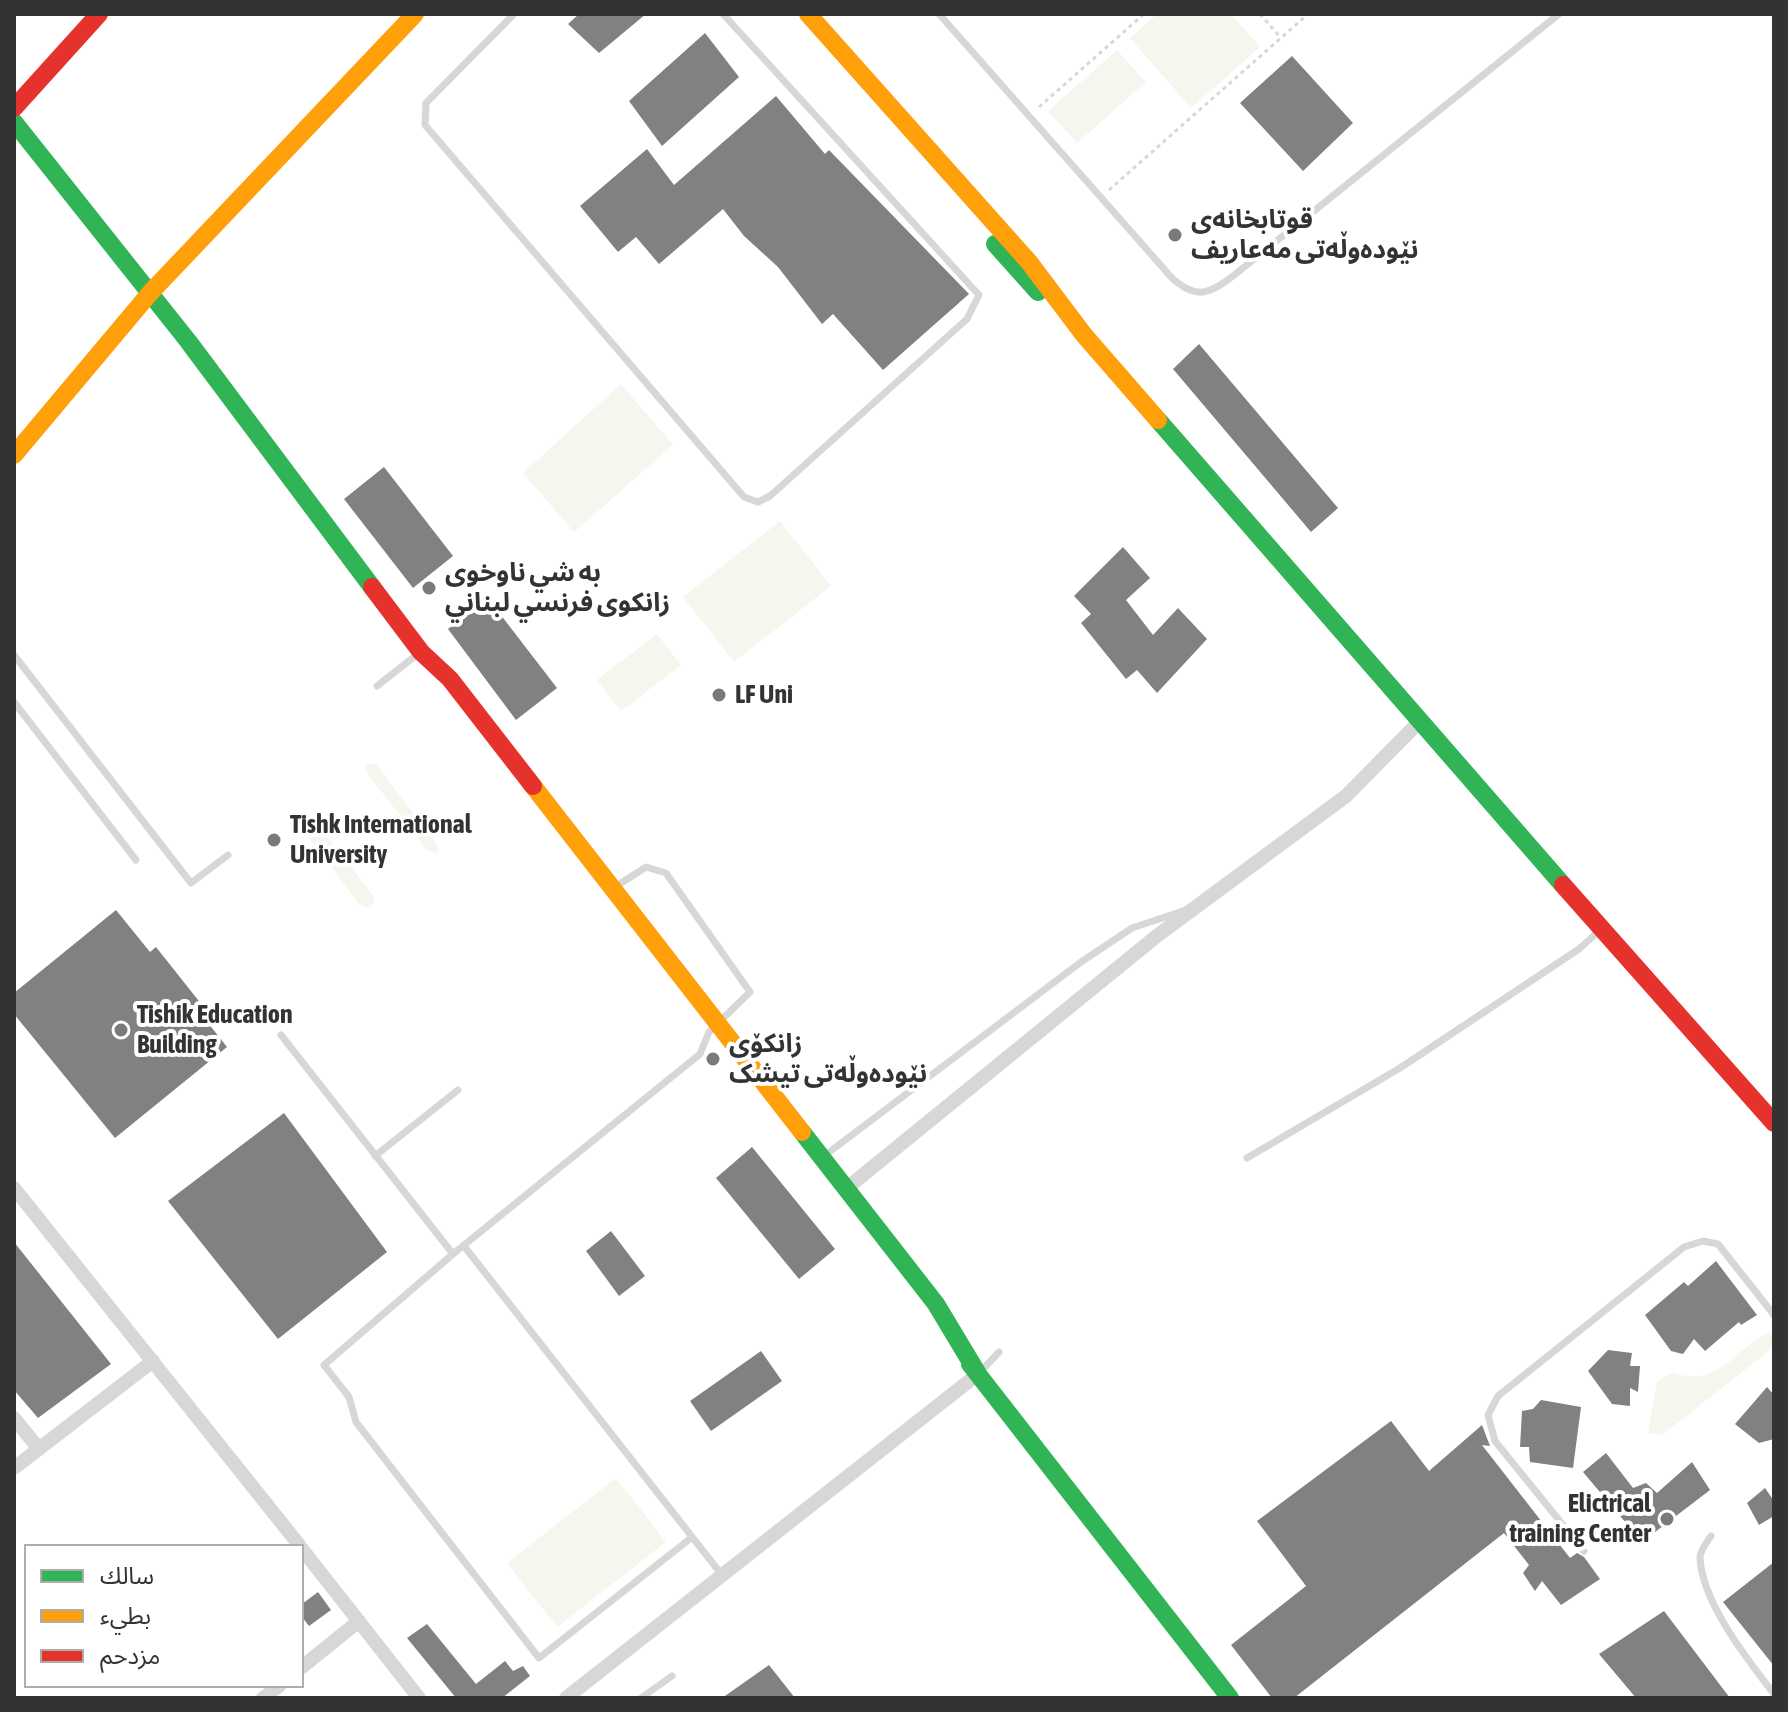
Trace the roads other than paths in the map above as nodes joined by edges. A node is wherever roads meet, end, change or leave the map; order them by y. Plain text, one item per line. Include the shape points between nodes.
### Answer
1 (99, 14) edge
2 (415, 14) edge
3 (514, 14) edge
4 (723, 14) edge
5 (792, 14) edge
6 (808, 14) edge
7 (939, 14) edge
8 (1559, 14) edge
9 (14, 108) edge
10 (14, 122) edge
11 (150, 293) junction
12 (1084, 335) junction
13 (14, 455) edge
14 (421, 652) junction
15 (14, 655) edge
16 (377, 686) dead end
17 (14, 702) edge
18 (1419, 722) junction
19 (228, 855) dead end
20 (136, 860) dead end
21 (613, 888) junction
22 (1195, 908) junction
23 (1603, 927) junction
24 (714, 1027) junction
25 (281, 1035) dead end
26 (458, 1090) dead end
27 (1774, 1123) edge
28 (375, 1156) junction
29 (823, 1157) junction
30 (1247, 1158) dead end
31 (14, 1188) edge
32 (847, 1188) junction
33 (464, 1246) junction
34 (453, 1254) junction
35 (1774, 1315) edge
36 (999, 1352) dead end
37 (153, 1361) junction
38 (978, 1374) junction
39 (14, 1418) edge
40 (39, 1449) junction
41 (14, 1468) edge
42 (1711, 1536) dead end
43 (691, 1538) junction
44 (298, 1544) edge
45 (1584, 1551) dead end
46 (304, 1552) edge
47 (722, 1575) junction
48 (359, 1621) junction
49 (304, 1665) edge
50 (672, 1676) dead end
51 (1774, 1694) edge
52 (419, 1698) edge
53 (566, 1698) edge
54 (641, 1698) edge
55 (1230, 1698) edge

1 - 9 street
2 - 11 street
3 - 4 lane via 426,103 425,125 744,497 758,502 967,319 979,295
5 - 12 street via 1020,273
6 - 12 street via 1029,262
7 - 8 lane via 1172,278 1195,294 1208,294
10 - 11 street
11 - 13 street
11 - 14 street
12 - 18 street
14 - 16 lane
14 - 21 street via 450,679
14 - 24 street via 440,687
15 - 19 lane via 191,883
17 - 20 lane
18 - 22 street via 1346,796
18 - 23 street
21 - 24 street
21 - 24 lane via 646,867 666,873 750,992
22 - 29 lane via 1132,928 1081,962
22 - 32 street
23 - 27 street
23 - 30 lane via 1579,949 1400,1068
24 - 29 street
24 - 33 lane via 700,1054
24 - 38 street
25 - 28 lane
26 - 28 lane
28 - 34 lane
29 - 32 street
31 - 37 street
32 - 38 street via 942,1312
33 - 34 lane
33 - 43 lane
34 - 43 lane via 324,1365 349,1397 356,1422 539,1658
35 - 45 lane via 1718,1244 1703,1241 1684,1247 1498,1396 1488,1415 1495,1441
36 - 38 lane
37 - 40 street
37 - 44 street
38 - 47 street
38 - 55 street
39 - 40 street
40 - 41 street
42 - 51 lane via 1700,1554 1706,1589
43 - 47 lane
46 - 48 street
47 - 53 street
48 - 49 street
48 - 52 street
50 - 54 lane

